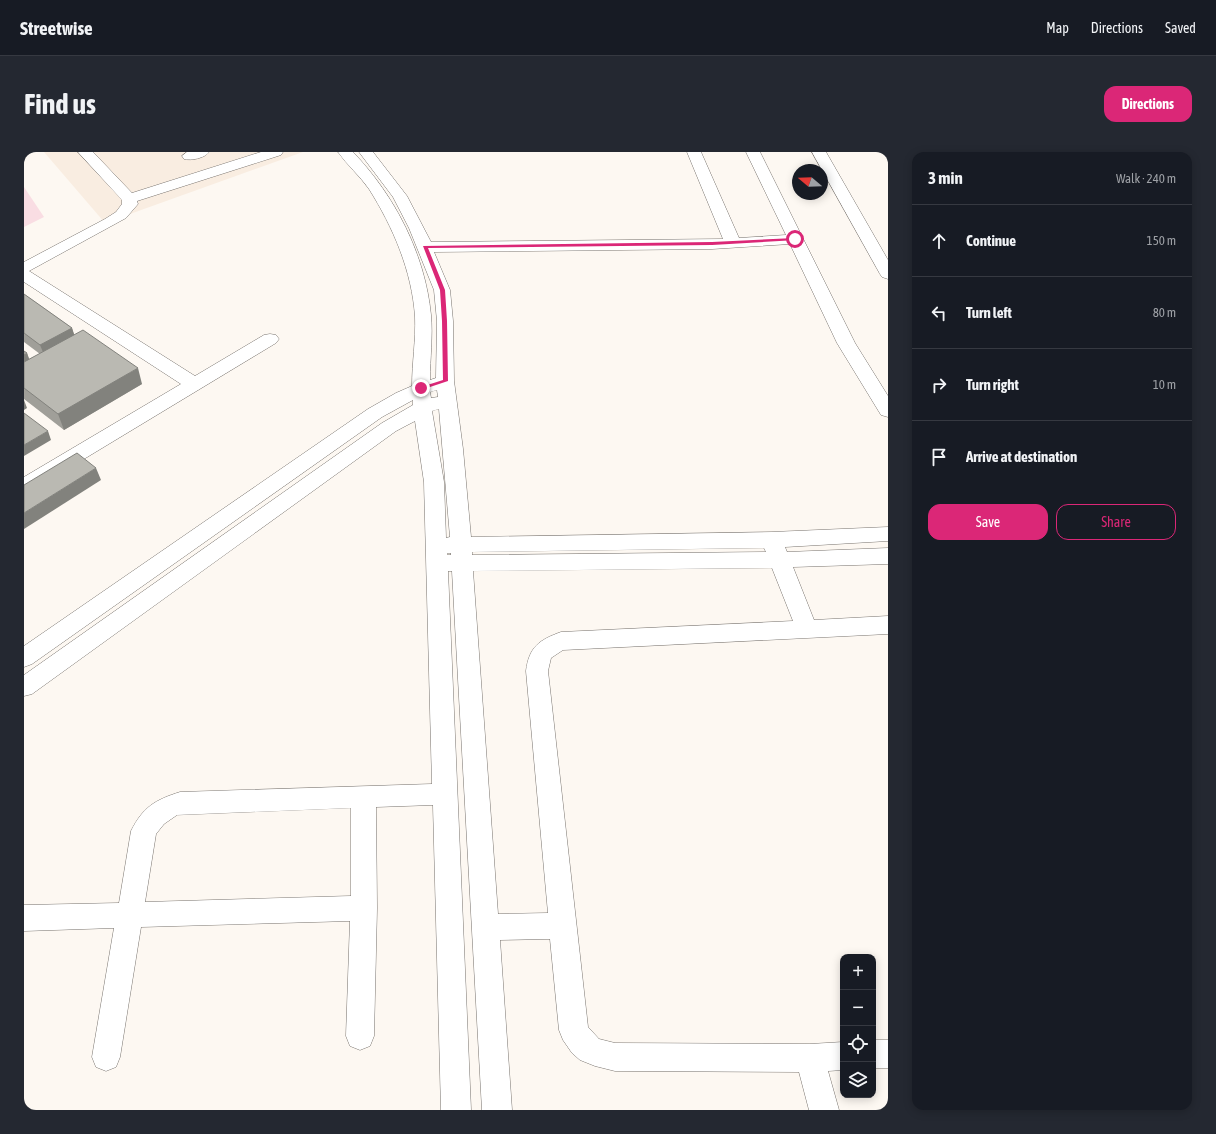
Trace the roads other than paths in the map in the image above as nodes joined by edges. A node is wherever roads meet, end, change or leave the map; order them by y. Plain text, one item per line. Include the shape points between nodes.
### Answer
1 (85, 152) edge
2 (276, 152) edge
3 (345, 152) edge
4 (366, 152) edge
5 (694, 152) edge
6 (753, 152) edge
7 (819, 152) edge
8 (129, 199) junction
9 (795, 239) junction
10 (734, 243) junction
11 (425, 247) junction
12 (24, 268) edge
13 (888, 274) edge
14 (24, 275) edge
15 (270, 339) dead end
16 (194, 384) junction
17 (446, 390) junction
18 (422, 398) junction
19 (888, 411) edge
20 (24, 486) edge
21 (888, 534) edge
22 (772, 540) junction
23 (462, 554) junction
24 (436, 555) junction
25 (888, 556) edge
26 (779, 560) junction
27 (888, 624) edge
28 (807, 629) junction
29 (24, 658) edge
30 (24, 687) edge
31 (445, 794) junction
32 (363, 796) junction
33 (364, 908) junction
34 (130, 915) junction
35 (24, 918) edge
36 (562, 926) junction
37 (485, 927) junction
38 (360, 1036) dead end
39 (876, 1054) edge
40 (888, 1054) edge
41 (840, 1056) edge
42 (106, 1057) dead end
43 (810, 1058) junction
44 (456, 1110) edge
45 (496, 1110) edge
46 (824, 1110) edge

1 - 8 street
2 - 8 street
3 - 18 street via 368,178 406,246 423,316
4 - 11 street via 400,196
5 - 10 street
6 - 9 street
7 - 13 street
8 - 12 street via 127,209 110,222
9 - 10 street
9 - 19 street via 846,343
10 - 11 street
11 - 17 street via 442,290
14 - 16 street
15 - 16 street
16 - 20 street
17 - 18 street
17 - 23 street via 454,449
18 - 24 street via 434,482
18 - 29 street via 397,399 375,413
18 - 30 street via 388,427
21 - 22 street
22 - 23 street
22 - 26 street
23 - 24 street
23 - 26 street
23 - 37 street
24 - 31 street
25 - 26 street
26 - 28 street
27 - 28 street
28 - 36 street via 561,641 549,645 543,651 538,660 537,671
31 - 32 street
31 - 44 street
32 - 33 street
32 - 34 street via 180,802 162,809 151,819 144,831
33 - 34 street
33 - 38 street
34 - 35 street
34 - 42 street
36 - 37 street
36 - 43 street via 573,1030 581,1043 592,1052 615,1057
37 - 45 street
39 - 40 street
41 - 43 street
43 - 46 street

